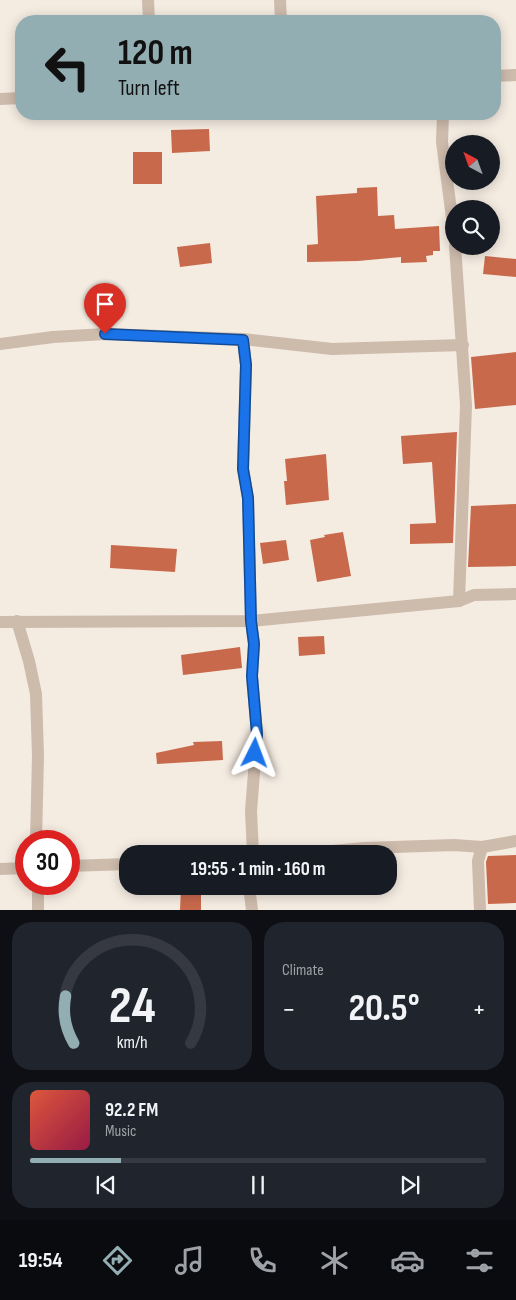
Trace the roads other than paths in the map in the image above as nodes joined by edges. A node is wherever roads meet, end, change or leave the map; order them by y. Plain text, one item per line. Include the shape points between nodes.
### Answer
1 (148, 0) edge
2 (280, 0) edge
3 (149, 15) edge
4 (281, 15) edge
5 (516, 75) edge
6 (501, 76) edge
7 (15, 98) edge
8 (0, 99) edge
9 (443, 120) edge
10 (450, 200) edge
11 (456, 255) edge
12 (243, 340) junction
13 (0, 344) edge
14 (463, 345) junction
15 (516, 594) edge
16 (460, 600) junction
17 (17, 621) junction
18 (251, 621) junction
19 (0, 622) edge
20 (36, 830) edge
21 (516, 841) edge
22 (253, 845) edge
23 (482, 846) junction
24 (397, 847) edge
25 (119, 864) edge
26 (80, 866) edge
27 (15, 868) edge
28 (0, 869) edge
29 (38, 895) edge
30 (250, 895) edge
31 (38, 910) edge
32 (252, 910) edge
33 (480, 910) edge

1 - 3 street
2 - 4 street
5 - 6 street
7 - 8 street
9 - 10 street via 442,142
11 - 14 street
12 - 13 street via 105,334
12 - 14 street via 332,348
12 - 18 street via 246,365 243,469 248,498
14 - 16 street via 466,404
15 - 16 street via 474,595
16 - 18 street
17 - 18 street
17 - 19 street
17 - 20 street via 36,694
18 - 22 street via 257,734 251,811
21 - 23 street
23 - 24 street
23 - 33 street via 478,862
25 - 26 street
27 - 28 street
29 - 31 street
30 - 32 street

